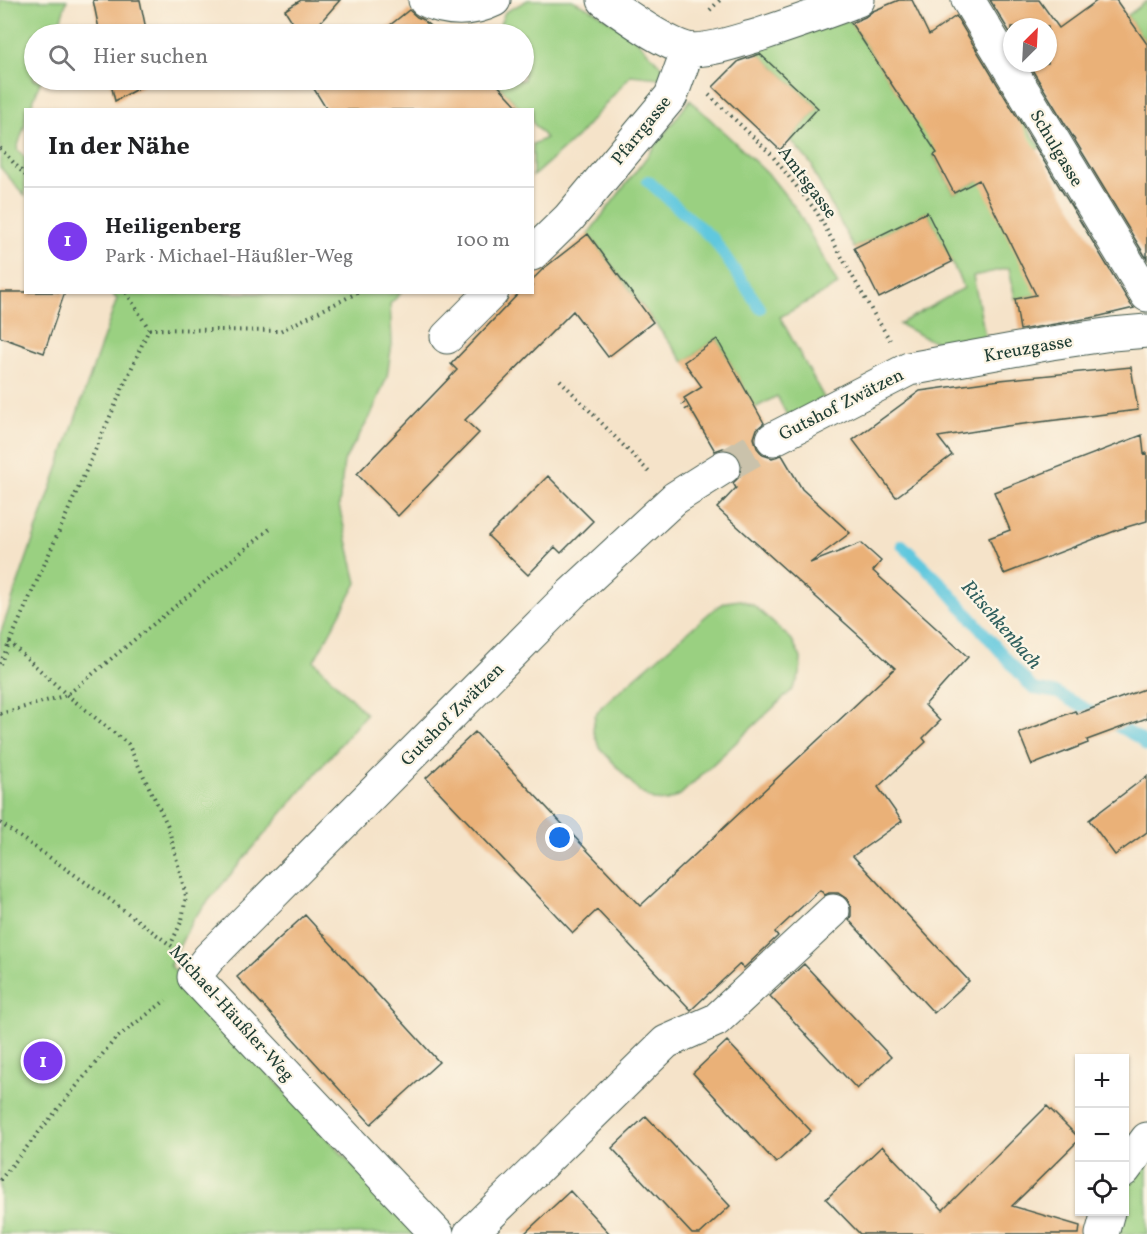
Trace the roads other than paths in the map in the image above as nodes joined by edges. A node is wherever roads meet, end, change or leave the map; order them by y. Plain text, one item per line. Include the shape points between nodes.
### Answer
1 (425, 0) edge
2 (494, 0) edge
3 (604, 0) edge
4 (858, 0) edge
5 (968, 0) edge
6 (688, 49) junction
7 (534, 252) edge
8 (490, 294) edge
9 (1147, 295) edge
10 (1147, 331) edge
11 (447, 337) dead end
12 (909, 369) joint
13 (773, 439) tunnel mouth
14 (724, 467) tunnel mouth
15 (833, 911) dead end
16 (194, 977) joint
17 (1147, 1139) edge
18 (1129, 1164) edge
19 (1106, 1216) edge
20 (437, 1234) edge
21 (470, 1234) edge
22 (1102, 1234) edge

1 - 2 street via 457,10
3 - 6 street via 661,38
4 - 6 street via 733,43
5 - 9 street, Schulgasse
6 - 7 street, Pfarrgasse via 671,96 569,218
8 - 11 street
10 - 12 street, Kreuzgasse via 1051,343
12 - 13 street, Gutshof Zwätzen
14 - 16 street, Gutshof Zwätzen via 675,498 570,595
15 - 21 street via 716,1020 666,1042
16 - 20 street, Michael-Häußler-Weg
17 - 18 street
19 - 22 street

